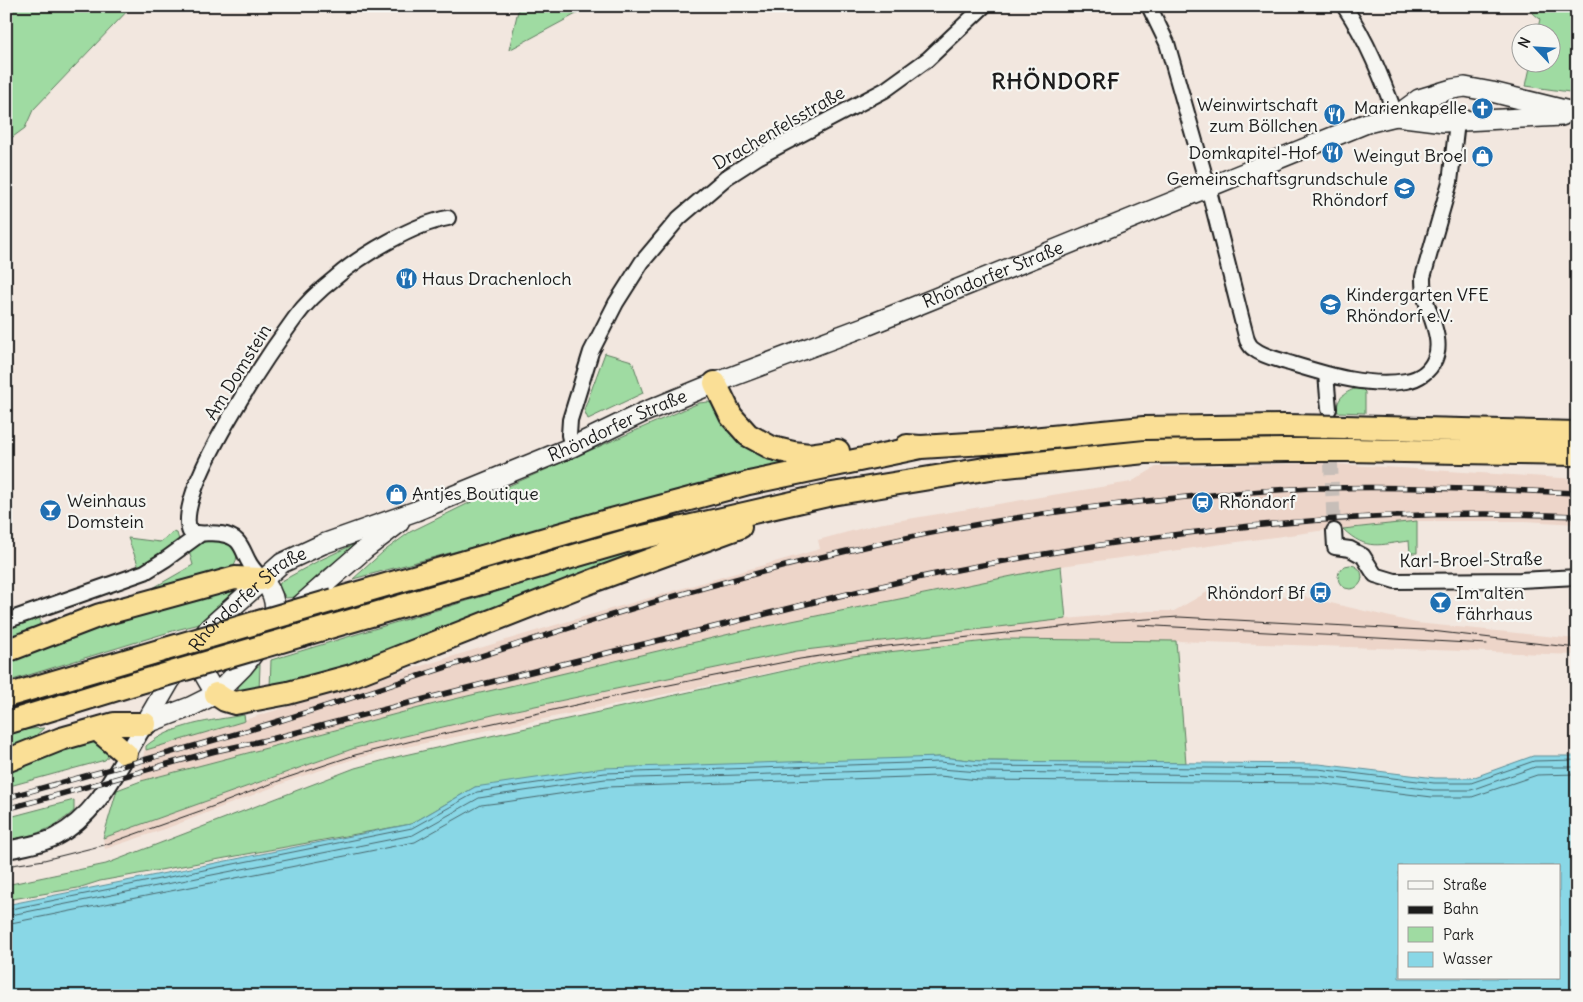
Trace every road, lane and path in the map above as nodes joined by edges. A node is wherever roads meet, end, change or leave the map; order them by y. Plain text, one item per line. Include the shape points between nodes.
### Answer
1 (984, 6) edge
2 (1149, 6) edge
3 (1344, 6) edge
4 (1439, 93) junction
5 (1577, 114) edge
6 (1396, 116) junction
7 (1451, 122) junction
8 (1208, 187) junction
9 (448, 218) dead end
10 (1326, 374) junction
11 (715, 383) junction
12 (1329, 409) tunnel mouth
13 (1577, 432) edge
14 (572, 446) junction
15 (921, 447) junction
16 (1577, 454) edge
17 (832, 494) junction
18 (416, 511) junction
19 (1334, 531) tunnel mouth
20 (199, 535) junction
21 (1577, 577) edge
22 (262, 579) junction
23 (6, 621) edge
24 (209, 628) junction
25 (272, 630) junction
26 (6, 651) edge
27 (216, 694) junction
28 (6, 696) edge
29 (6, 723) edge
30 (145, 724) junction
31 (98, 730) junction
32 (126, 754) junction
33 (6, 761) edge
34 (6, 850) edge

1 - 14 street, Drachenfelsstraße via 928,59 885,90 758,157 727,177 678,218 642,262 591,352 570,420
2 - 8 street via 1166,43
3 - 6 street via 1380,71
4 - 5 main road, Rhöndorfer Straße via 1464,87
4 - 6 main road, Rhöndorfer Straße via 1419,99
4 - 7 main road via 1432,101 1432,108 1437,118
5 - 7 main road, Rhöndorfer Straße
6 - 7 main road, Rhöndorfer Straße
6 - 8 main road, Rhöndorfer Straße via 1367,123
7 - 10 street via 1450,182 1423,277 1437,341 1436,357 1422,376 1407,381 1373,381
8 - 10 street via 1249,344 1265,356
8 - 11 main road, Rhöndorfer Straße via 873,324
9 - 20 street, Am Domstein via 432,221 355,262 296,316 234,411 195,487 188,527 190,532
10 - 12 street
11 - 14 main road, Rhöndorfer Straße
11 - 15 highway via 731,416 748,436 772,448 809,455 880,445
13 - 15 highway, bridge via 1285,426 1144,428
14 - 18 main road, Rhöndorfer Straße
15 - 28 highway, bridge via 740,486 600,523
16 - 17 highway, bridge via 1347,450 1145,452 997,467
17 - 27 highway via 598,579 351,676 235,703
17 - 29 highway, bridge via 626,541
18 - 22 main road, Rhöndorfer Straße via 323,544 282,563
18 - 25 main road, Rhöndorfer Straße via 365,549
19 - 21 street, Karl-Broel-Straße via 1336,547 1350,549 1363,556 1375,575 1395,581
20 - 22 street via 220,533 239,542
20 - 23 street via 144,572
22 - 24 main road, Rhöndorfer Straße
22 - 25 main road via 270,588 276,608
22 - 26 highway via 236,578 100,615
24 - 27 main road via 199,657 204,675
24 - 30 main road, Rhöndorfer Straße via 170,681
25 - 27 main road, Rhöndorfer Straße
27 - 30 main road, Rhöndorfer Straße
30 - 31 highway via 114,724
30 - 32 street, Rhöndorfer Straße
31 - 32 highway
31 - 33 highway via 61,739
32 - 34 street, Rhöndorfer Straße via 99,800 80,820 54,838

